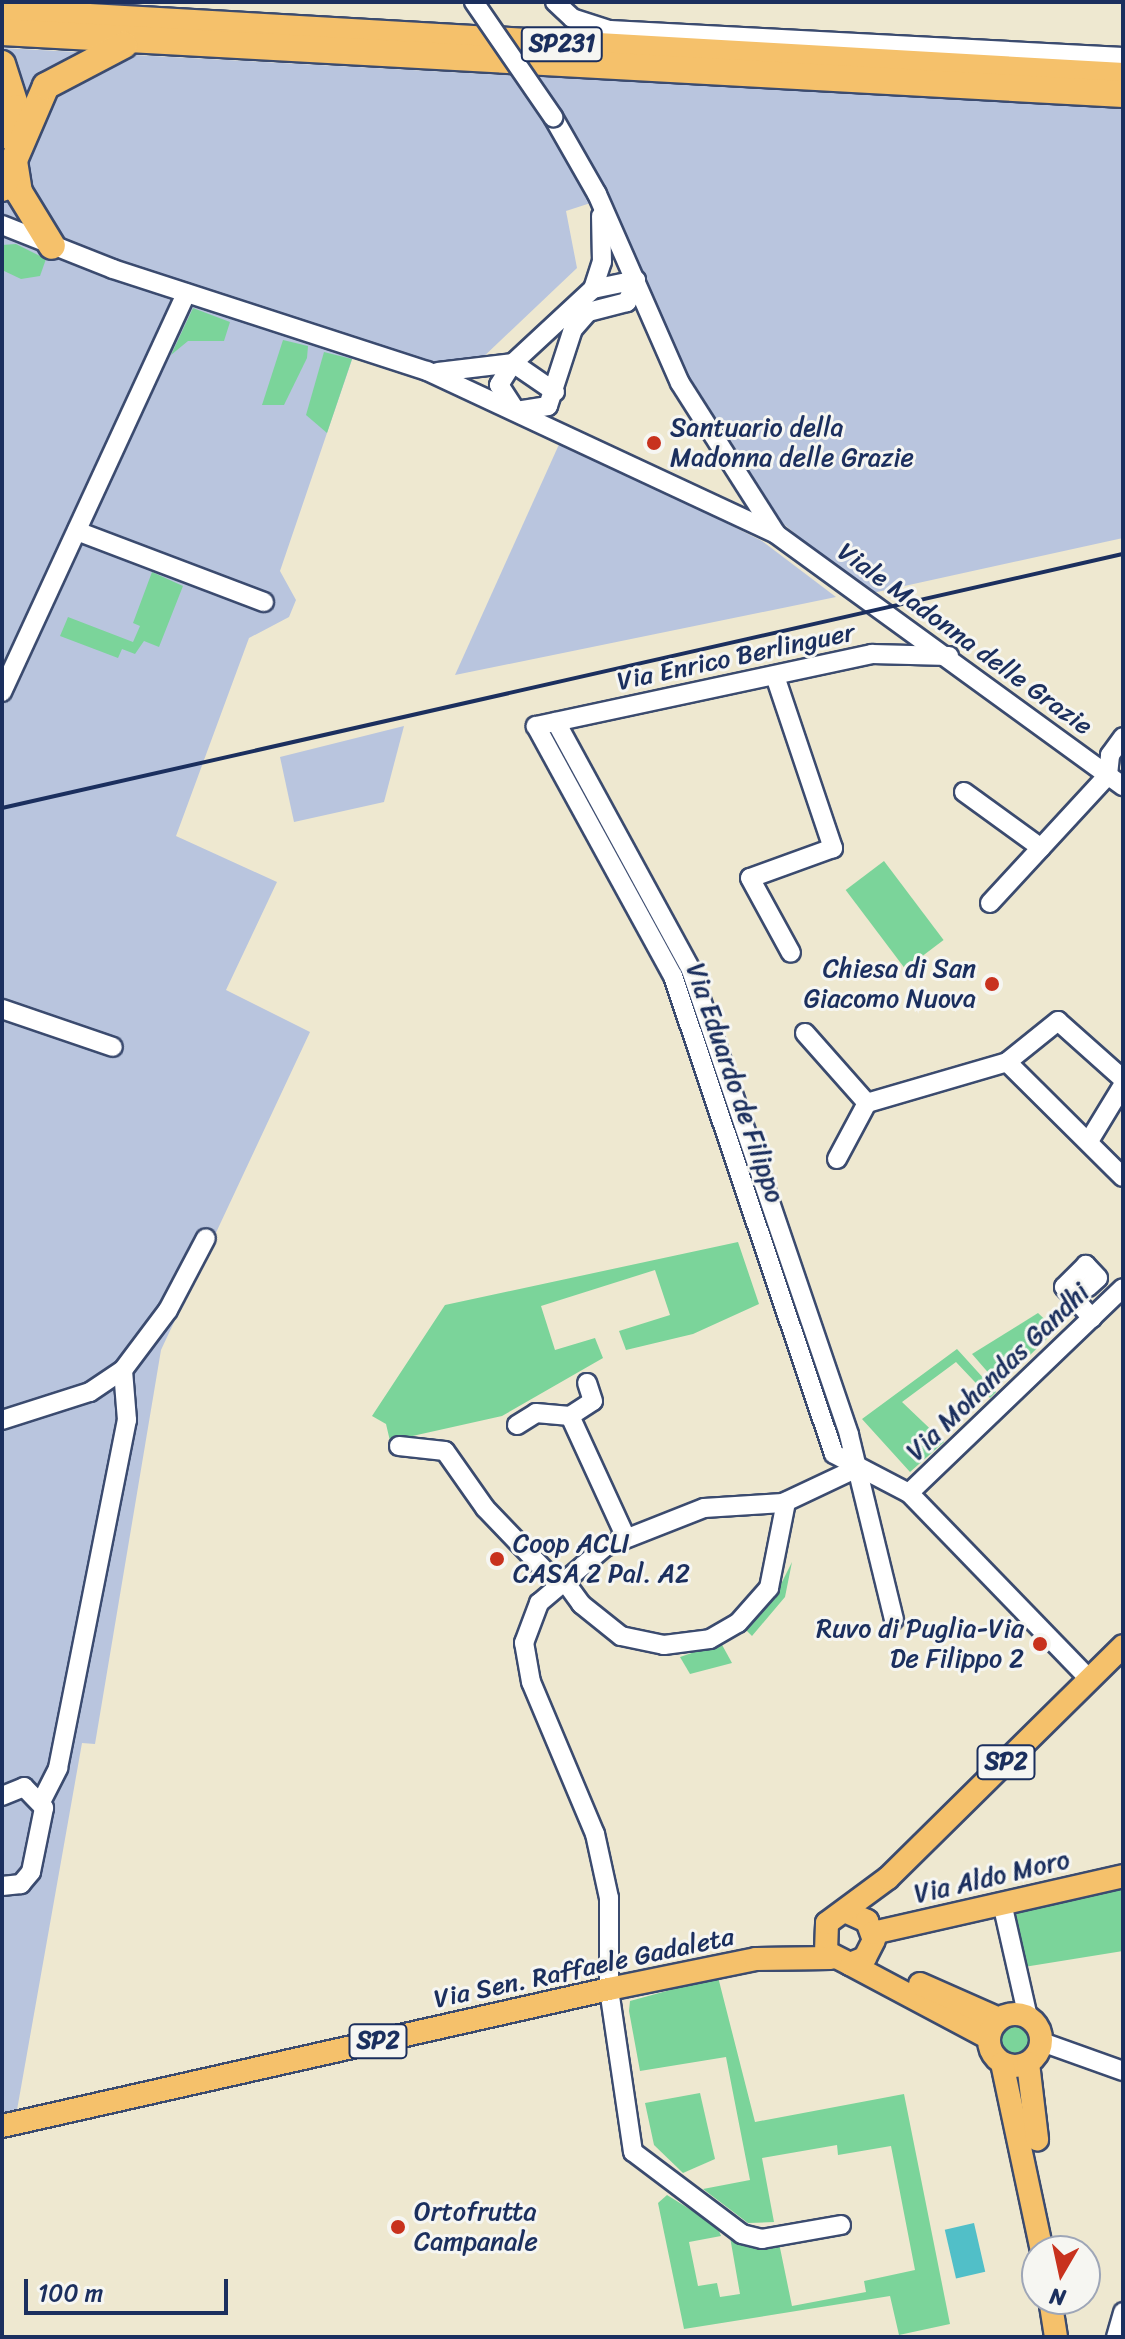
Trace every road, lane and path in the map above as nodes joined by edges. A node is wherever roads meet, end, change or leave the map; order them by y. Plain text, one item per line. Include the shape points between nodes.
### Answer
1 (87, 2) edge
2 (474, 2) edge
3 (555, 2) edge
4 (2, 12) edge
5 (145, 30) junction
6 (2, 32) edge
7 (1123, 57) edge
8 (2, 64) edge
9 (1123, 76) edge
10 (1123, 94) edge
11 (8, 154) edge
12 (2, 188) edge
13 (597, 194) junction
14 (2, 225) edge
15 (52, 246) junction
16 (636, 280) junction
17 (593, 289) junction
18 (186, 293) junction
19 (513, 363) junction
20 (427, 371) junction
21 (555, 392) junction
22 (516, 411) junction
23 (77, 531) junction
24 (776, 534) junction
25 (264, 602) dead end
26 (949, 656) junction
27 (775, 676) junction
28 (2, 692) edge
29 (556, 722) junction
30 (536, 726) joint
31 (1120, 740) edge
32 (1079, 753) junction
33 (1116, 779) edge
34 (964, 792) dead end
35 (1041, 848) junction
36 (990, 903) dead end
37 (791, 953) dead end
38 (2, 1009) edge
39 (805, 1033) dead end
40 (113, 1047) dead end
41 (1007, 1062) junction
42 (1123, 1082) edge
43 (867, 1103) junction
44 (1089, 1141) junction
45 (837, 1159) dead end
46 (1123, 1177) edge
47 (206, 1238) dead end
48 (1088, 1287) dead end
49 (1123, 1288) edge
50 (1092, 1318) junction
51 (123, 1370) junction
52 (587, 1383) dead end
53 (570, 1416) junction
54 (2, 1420) edge
55 (517, 1425) dead end
56 (399, 1446) dead end
57 (854, 1461) junction
58 (909, 1493) junction
59 (786, 1502) junction
60 (626, 1538) junction
61 (560, 1582) junction
62 (894, 1620) dead end
63 (1123, 1646) edge
64 (1089, 1679) junction
65 (2, 1796) edge
66 (42, 1800) junction
67 (1123, 1876) edge
68 (888, 1878) junction
69 (2, 1886) edge
70 (1002, 1903) junction
71 (849, 1913) junction
72 (824, 1930) junction
73 (859, 1947) junction
74 (756, 1959) junction
75 (609, 1989) junction
76 (1028, 2017) junction
77 (994, 2028) junction
78 (1042, 2042) junction
79 (1002, 2063) junction
80 (1028, 2063) junction
81 (1123, 2071) edge
82 (2, 2126) edge
83 (841, 2225) dead end
84 (1039, 2235) edge
85 (1053, 2235) edge
86 (1123, 2312) edge
87 (1053, 2315) edge
88 (1066, 2315) edge
89 (1056, 2337) edge
90 (1069, 2337) edge
91 (1116, 2337) edge

1 - 5 highway
2 - 13 street, bridge via 553,117
3 - 7 street via 572,18 610,30
4 - 5 highway, SP231
5 - 6 highway, SP231
5 - 9 highway, SP231
5 - 10 highway, SP231
5 - 11 highway via 46,86
8 - 11 highway via 16,108
11 - 12 highway
11 - 15 highway via 19,192
13 - 16 street
13 - 17 street via 605,235
14 - 15 street
15 - 18 street
16 - 17 street
16 - 21 street via 627,302 588,312 573,329
16 - 24 street via 680,383
17 - 19 street
18 - 20 street
18 - 23 street
19 - 20 street
19 - 21 street
19 - 22 street via 499,385
20 - 22 street
21 - 22 street via 537,412
22 - 24 street
23 - 25 street
23 - 28 street
24 - 26 street, Viale Madonna delle Grazie
26 - 27 street, Via Enrico Berlinguer via 872,654
26 - 32 street, Viale Madonna delle Grazie
27 - 29 street, Via Enrico Berlinguer
27 - 37 street via 833,848 750,878
29 - 30 street, Via Enrico Berlinguer
29 - 57 street, Via Eduardo de Filippo via 691,970 834,1387
30 - 57 street, Via Eduardo de Filippo via 673,976 834,1454
31 - 32 street
31 - 33 street
32 - 33 street, Viale Madonna delle Grazie
33 - 35 street
34 - 35 street
35 - 36 street
38 - 40 street
39 - 43 street
41 - 42 street via 1058,1021
41 - 43 street
41 - 44 street
42 - 44 street
43 - 45 street
44 - 46 street
47 - 51 street via 168,1310
48 - 50 street via 1098,1278 1086,1265 1064,1287
49 - 50 street, Via Mohandas Gandhi
50 - 58 street, Via Mohandas Gandhi
51 - 54 street via 90,1392
51 - 66 street via 127,1420 58,1768
52 - 53 street via 593,1401
53 - 55 street via 536,1413
53 - 60 street
56 - 61 street via 445,1451 485,1508
57 - 58 street, Via Eduardo de Filippo
57 - 59 street
57 - 62 street, Via Eduardo de Filippo
58 - 64 street, Via Eduardo de Filippo
59 - 60 street via 704,1508
59 - 61 street via 769,1588 738,1623 710,1639 632,1640
60 - 61 street
61 - 75 street via 532,1615 526,1662 595,1834 609,1898
63 - 64 main road, SP2
64 - 68 main road, SP2
65 - 66 street via 24,1787
66 - 69 street via 31,1872 21,1884
67 - 70 main road, Via Aldo Moro
68 - 71 main road, SP2
68 - 73 main road, SP2
70 - 73 main road, Via Aldo Moro
70 - 76 street
71 - 72 main road, Via Sen. Raffaele Gadaleta
71 - 73 main road
72 - 73 main road
72 - 74 main road, Via Sen. Raffaele Gadaleta / SP2
73 - 74 main road, Via Sen. Raffaele Gadaleta / SP2
73 - 77 main road
74 - 75 main road, Via Sen. Raffaele Gadaleta / SP2
75 - 82 main road, Via Sen. Raffaele Gadaleta / SP2
75 - 83 street via 633,2152 742,2234 762,2239
76 - 77 main road
76 - 78 main road
77 - 79 main road
78 - 80 main road
78 - 81 street
79 - 80 main road
79 - 84 main road
80 - 85 main road
86 - 91 street
87 - 89 main road
88 - 90 main road

